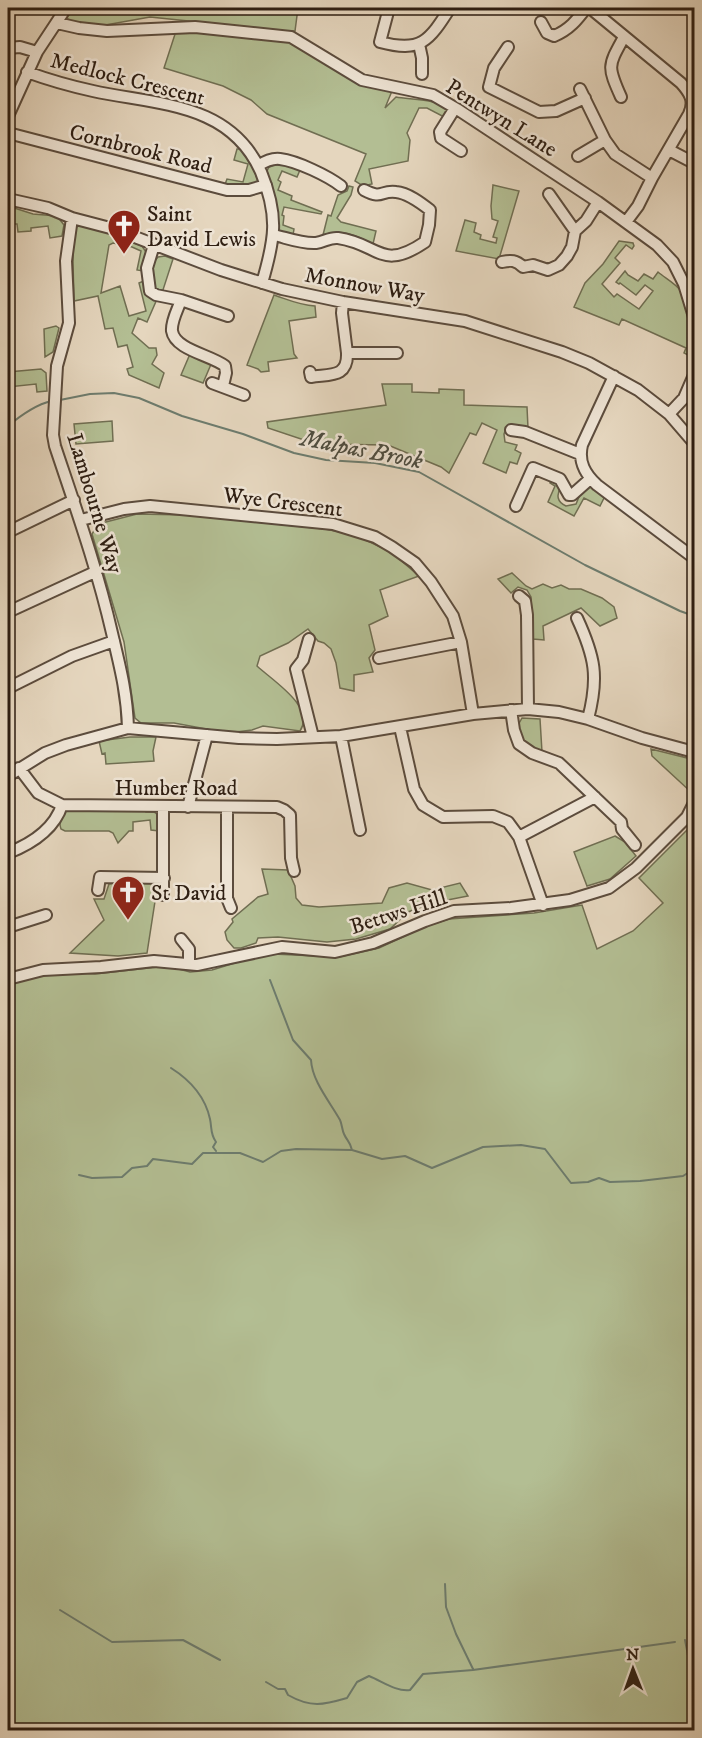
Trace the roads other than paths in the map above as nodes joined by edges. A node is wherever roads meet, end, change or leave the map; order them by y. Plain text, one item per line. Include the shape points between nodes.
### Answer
1 (66, 8) edge
2 (389, 8) edge
3 (450, 8) edge
4 (588, 8) edge
5 (541, 22) dead end
6 (57, 23) junction
7 (624, 37) junction
8 (380, 42) junction
9 (419, 44) junction
10 (8, 48) edge
11 (504, 49) dead end
12 (37, 52) junction
13 (377, 53) dead end
14 (27, 72) junction
15 (422, 74) dead end
16 (620, 90) dead end
17 (693, 99) edge
18 (455, 108) junction
19 (8, 116) edge
20 (8, 133) edge
21 (605, 140) junction
22 (669, 150) junction
23 (461, 151) dead end
24 (578, 156) dead end
25 (694, 163) edge
26 (258, 166) junction
27 (652, 178) junction
28 (266, 185) junction
29 (341, 186) dead end
30 (364, 190) dead end
31 (549, 194) dead end
32 (8, 199) edge
33 (598, 202) junction
34 (72, 218) junction
35 (626, 222) junction
36 (575, 231) junction
37 (274, 235) junction
38 (154, 245) junction
39 (502, 262) dead end
40 (262, 283) junction
41 (181, 300) junction
42 (343, 302) junction
43 (228, 316) dead end
44 (694, 317) edge
45 (347, 353) junction
46 (397, 353) dead end
47 (310, 372) dead end
48 (694, 375) edge
49 (614, 376) junction
50 (244, 395) dead end
51 (669, 414) junction
52 (511, 430) dead end
53 (694, 443) edge
54 (580, 454) junction
55 (522, 463) dead end
56 (533, 468) junction
57 (590, 479) junction
58 (74, 500) junction
59 (516, 506) dead end
60 (81, 520) junction
61 (8, 532) edge
62 (694, 558) edge
63 (97, 571) junction
64 (519, 596) dead end
65 (8, 612) edge
66 (577, 618) dead end
67 (309, 639) dead end
68 (114, 641) junction
69 (461, 642) junction
70 (379, 658) dead end
71 (8, 688) edge
72 (528, 709) junction
73 (512, 710) junction
74 (473, 714) junction
75 (588, 719) junction
76 (400, 727) junction
77 (128, 728) junction
78 (207, 735) junction
79 (341, 736) junction
80 (313, 737) junction
81 (694, 752) edge
82 (20, 768) junction
83 (8, 776) edge
84 (595, 797) junction
85 (694, 803) edge
86 (62, 805) junction
87 (163, 807) junction
88 (188, 807) junction
89 (227, 807) junction
90 (360, 830) dead end
91 (519, 837) junction
92 (635, 845) dead end
93 (8, 853) edge
94 (294, 871) dead end
95 (164, 878) junction
96 (98, 890) dead end
97 (163, 895) dead end
98 (543, 904) junction
99 (231, 908) dead end
100 (46, 915) dead end
101 (8, 927) edge
102 (180, 939) dead end
103 (189, 964) junction
104 (8, 979) edge

1 - 6 street
2 - 8 street
3 - 9 street
4 - 5 street via 577,21 554,36 547,33
4 - 7 street
6 - 12 street
6 - 18 street, Pentwyn Lane via 107,31 195,27 291,37 362,80 433,95
7 - 16 street via 610,72
7 - 17 street via 681,83
8 - 9 street via 411,47
8 - 13 street
9 - 15 street
10 - 12 street
11 - 21 street via 488,91 539,112 556,111 583,94
12 - 14 street
14 - 19 street
14 - 26 street, Medlock Crescent via 93,91 194,111 220,123 240,140
17 - 22 street
18 - 23 street via 440,132 441,138
18 - 33 street, Pentwyn Lane
20 - 28 street, Cornbrook Road via 227,190
21 - 24 street
21 - 27 street via 623,161
22 - 25 street
22 - 27 street
26 - 28 street, Medlock Crescent
26 - 29 street via 280,159 328,176
27 - 35 street
28 - 37 street, Medlock Crescent via 273,208
30 - 37 street via 376,196 397,192 430,210 425,242 394,257 341,238 314,243
31 - 36 street
32 - 34 street, Monnow Way
33 - 35 street, Pentwyn Lane
33 - 36 street
34 - 38 street, Monnow Way
34 - 58 street, Lambourne Way via 66,261 69,323 57,366 53,407 55,446
35 - 44 street, Pentwyn Lane via 673,262
36 - 39 street via 567,256 553,270 523,267 509,260
37 - 40 street, Medlock Crescent
38 - 40 street, Monnow Way
38 - 41 street via 147,268 150,291
40 - 42 street, Monnow Way
41 - 43 street
41 - 50 street via 173,322 174,337 182,346 219,361 225,366 226,379 217,384
42 - 45 street
42 - 49 street, Monnow Way via 478,324 562,352
45 - 46 street
45 - 47 street via 345,368 339,372 311,377
48 - 51 street via 684,398
49 - 51 street, Monnow Way
49 - 54 street
51 - 53 street, Monnow Way
52 - 54 street
54 - 57 street
55 - 56 street
56 - 57 street via 560,479 569,495
56 - 59 street
57 - 62 street
58 - 60 street, Lambourne Way
58 - 61 street
60 - 63 street, Lambourne Way
60 - 69 street, Wye Crescent via 150,506 354,529 415,563 444,600
63 - 65 street
63 - 68 street, Lambourne Way
64 - 72 street via 525,601 527,615
66 - 75 street via 590,644 594,670 594,696
67 - 80 street via 296,669
68 - 71 street via 72,656
68 - 77 street, Lambourne Way via 124,678
69 - 70 street
69 - 74 street, Wye Crescent
72 - 73 street
72 - 75 street
73 - 74 street
73 - 84 street via 519,744 559,763
74 - 76 street
75 - 81 street
76 - 79 street
76 - 91 street via 414,789 423,805 442,817 501,818
77 - 78 street
77 - 82 street via 66,745
78 - 80 street
78 - 88 street
79 - 80 street
79 - 90 street
82 - 83 street
82 - 86 street, Humber Road via 38,793
84 - 91 street
84 - 92 street via 621,822 622,830
85 - 98 street, Bettws Hill via 687,817 643,861 609,888
86 - 87 street, Humber Road
86 - 93 street via 48,828 26,846
87 - 88 street, Humber Road
87 - 95 street
88 - 89 street, Humber Road
89 - 94 street, Humber Road via 277,807 290,815
89 - 99 street via 227,898
91 - 98 street
95 - 96 street via 100,877
95 - 97 street
98 - 103 street, Bettws Hill via 454,911 373,943 335,952 282,947
100 - 101 street
102 - 103 street via 189,949
103 - 104 street, Bettws Hill via 154,961 43,970

